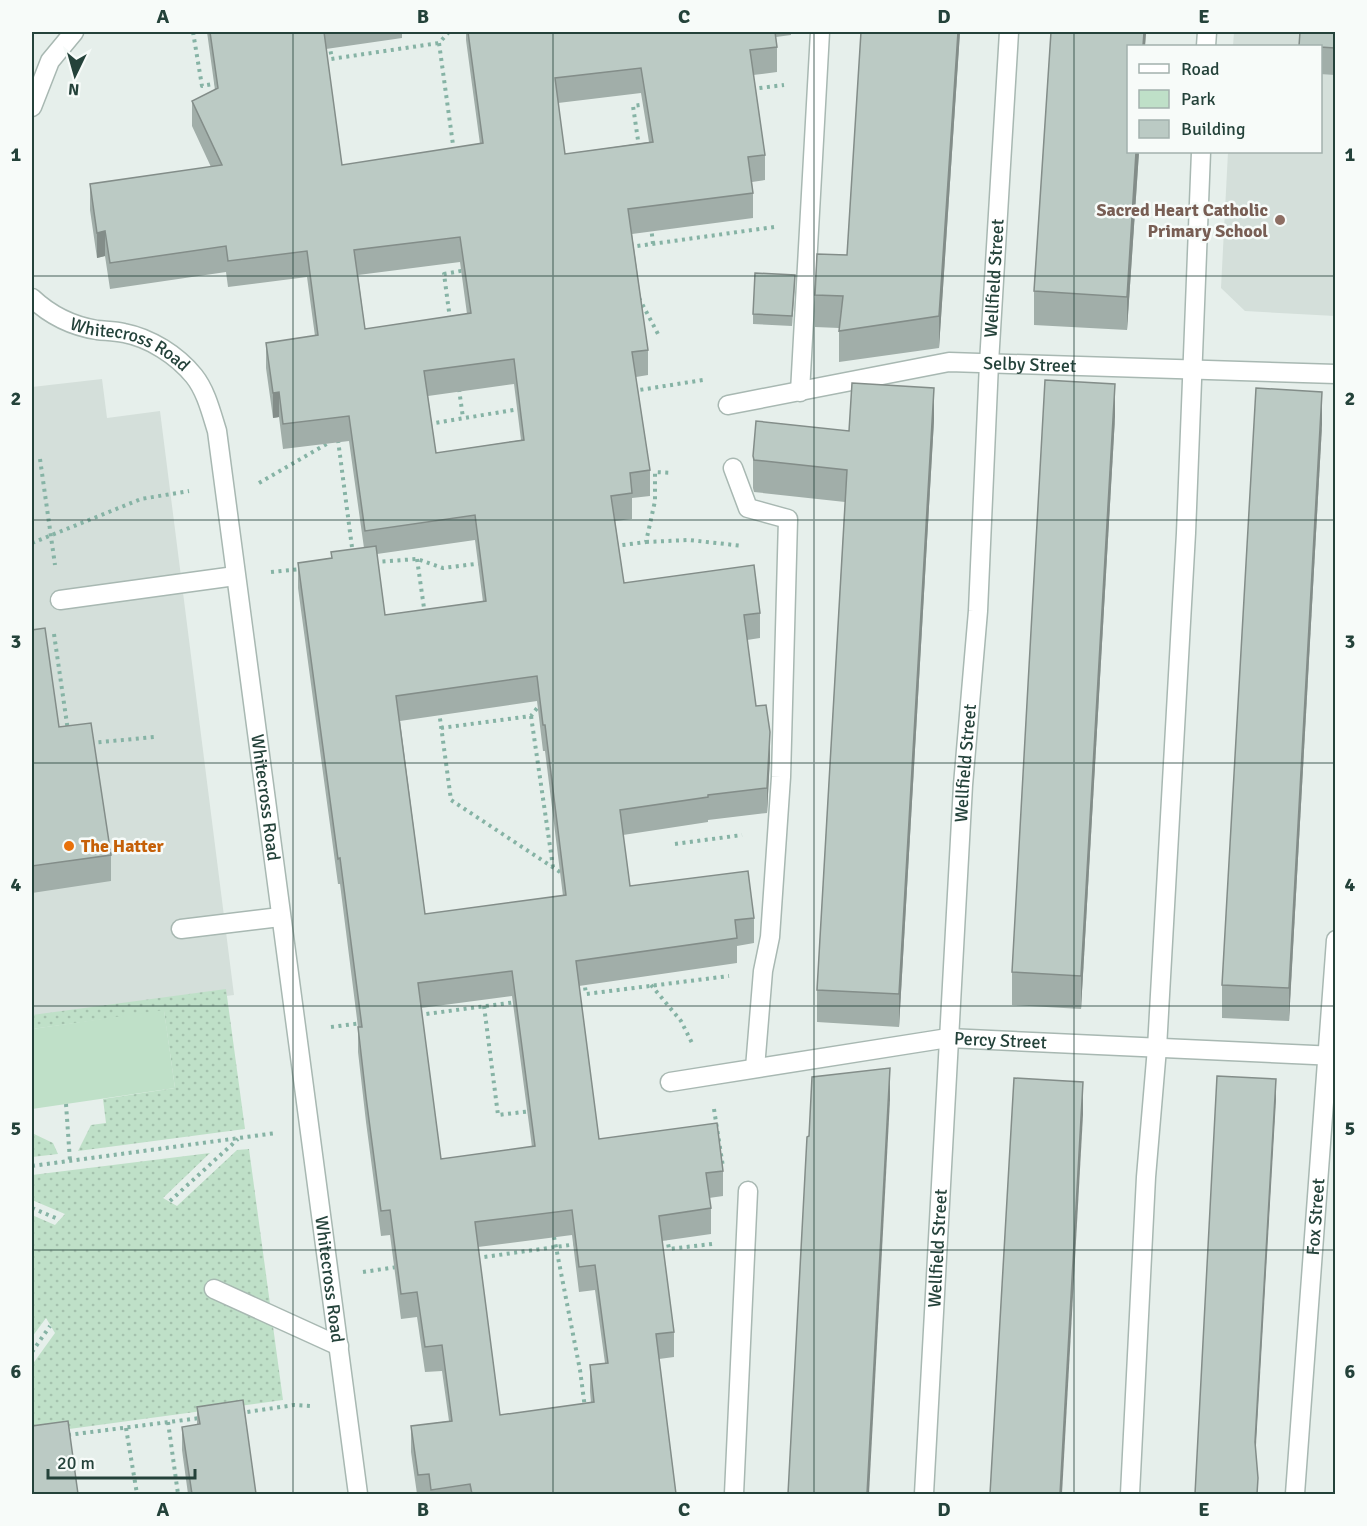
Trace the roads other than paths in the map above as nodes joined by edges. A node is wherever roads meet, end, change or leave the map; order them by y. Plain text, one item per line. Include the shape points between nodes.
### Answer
1 (75, 32) edge
2 (820, 32) edge
3 (1009, 32) edge
4 (32, 106) edge
5 (1201, 153) edge
6 (32, 298) edge
7 (989, 363) junction
8 (1193, 371) junction
9 (1335, 375) edge
10 (800, 392) junction
11 (728, 405) dead end
12 (732, 468) dead end
13 (235, 576) junction
14 (60, 600) dead end
15 (280, 917) junction
16 (181, 929) dead end
17 (1335, 940) edge
18 (948, 1038) junction
19 (1157, 1048) junction
20 (1332, 1056) edge
21 (755, 1068) junction
22 (670, 1082) dead end
23 (748, 1191) road end
24 (214, 1289) dead end
25 (339, 1346) junction
26 (358, 1494) edge
27 (734, 1494) edge
28 (924, 1494) edge
29 (1130, 1494) edge
30 (1295, 1494) edge

1 - 4 street via 50,61
2 - 10 street
3 - 7 street, Wellfield Street
5 - 8 street
6 - 13 street, Whitecross Road via 65,321 151,342 194,376 217,430
7 - 8 street, Selby Street
7 - 10 street, Selby Street via 949,362
7 - 18 street, Wellfield Street via 978,611
8 - 9 street, Selby Street
8 - 19 street
10 - 11 street, Selby Street
12 - 21 street via 748,508 788,519 781,777 770,937 763,971
13 - 14 street
13 - 15 street, Whitecross Road
15 - 16 street
15 - 25 street, Whitecross Road
17 - 20 street, Fox Street
18 - 19 street, Percy Street
18 - 21 street, Percy Street
18 - 28 street, Wellfield Street
19 - 20 street, Percy Street
19 - 29 street via 1146,1177
20 - 30 street, Fox Street
21 - 22 street, Percy Street
23 - 27 street
24 - 25 street
25 - 26 street, Whitecross Road

